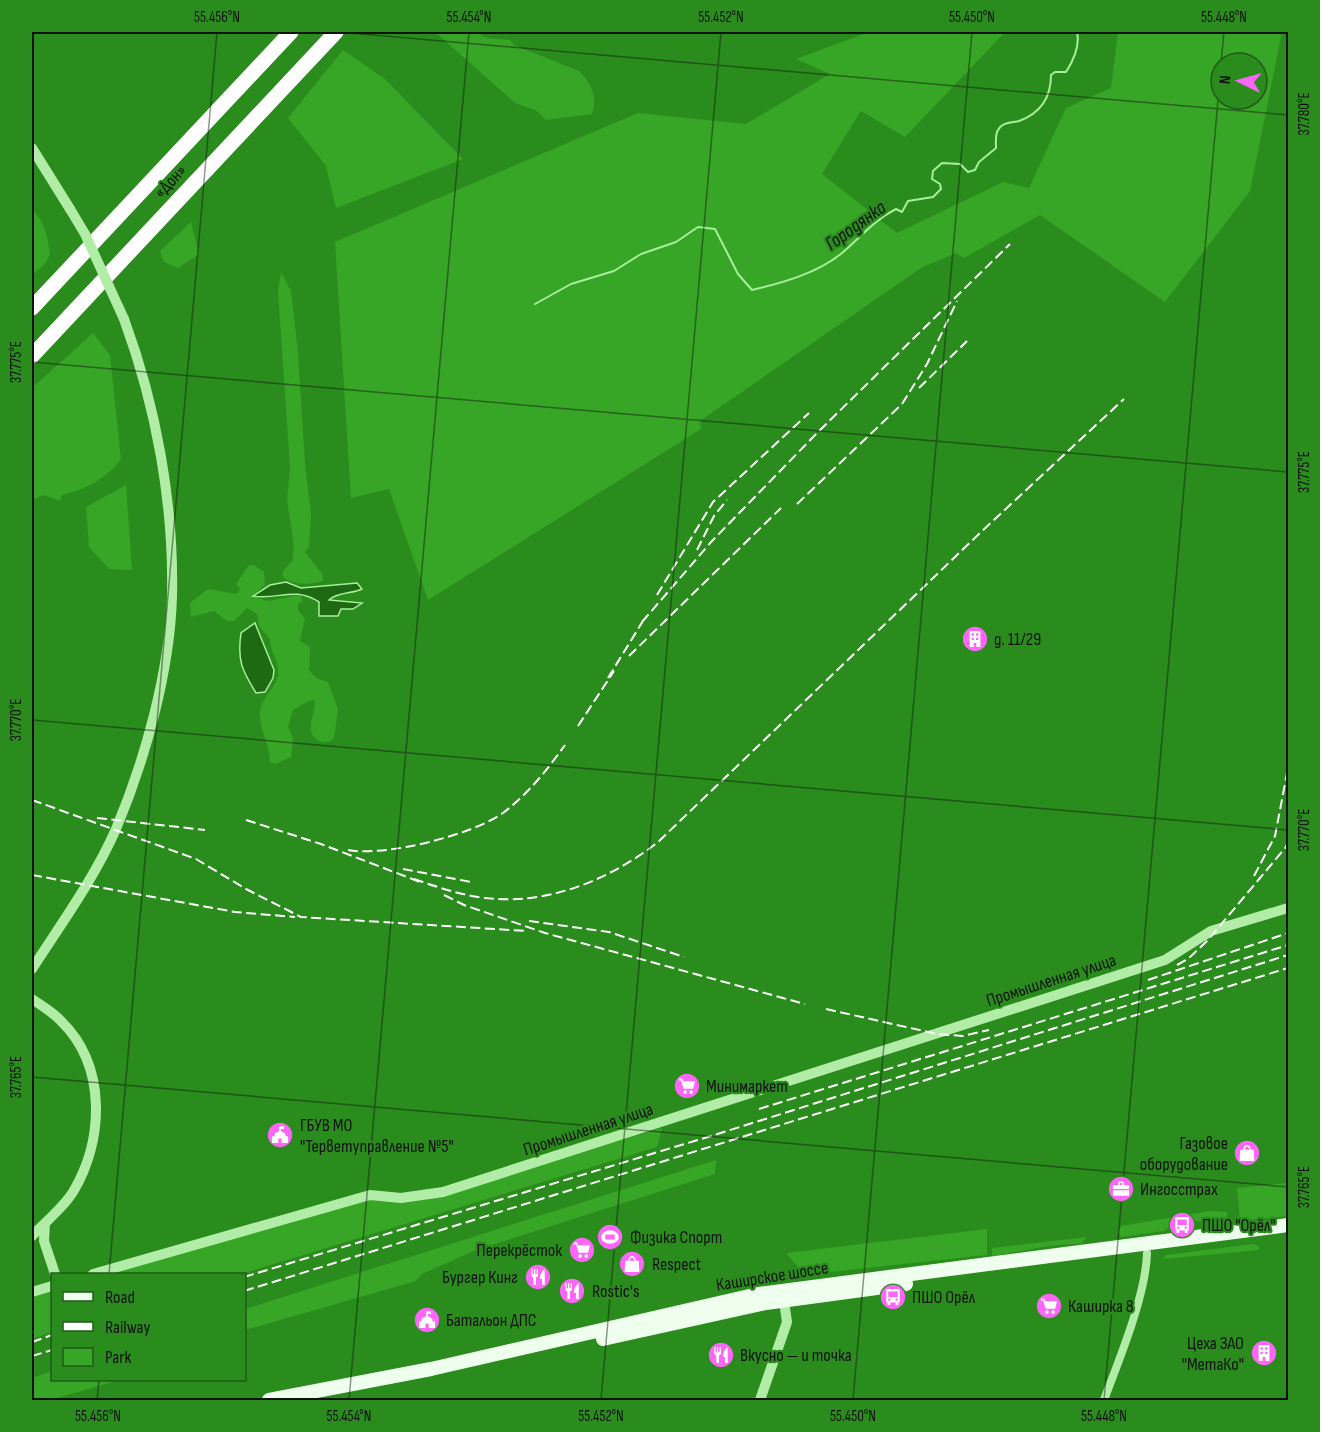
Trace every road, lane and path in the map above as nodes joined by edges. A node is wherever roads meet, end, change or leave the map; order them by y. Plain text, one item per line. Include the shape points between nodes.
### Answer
1 (291, 32) edge
2 (336, 32) edge
3 (32, 148) edge
4 (75, 261) junction
5 (32, 299) edge
6 (32, 308) edge
7 (32, 357) edge
8 (1288, 908) edge
9 (32, 969) edge
10 (32, 999) edge
11 (45, 1223) junction
12 (1288, 1225) edge
13 (1288, 1234) edge
14 (32, 1236) edge
15 (1147, 1253) junction
16 (54, 1273) edge
17 (100, 1273) edge
18 (51, 1286) edge
19 (32, 1292) edge
20 (784, 1295) junction
21 (269, 1401) edge
22 (308, 1401) edge
23 (760, 1401) edge
24 (1104, 1401) edge

1 - 4 highway, «Дон»
2 - 7 highway, «Дон»
3 - 9 street, bridge via 85,234 142,368 158,444 172,576 166,659 147,740 116,830 86,886
4 - 5 street
4 - 6 highway, «Дон»
8 - 17 street, Промышленная улица via 1211,931 1154,964 443,1192 400,1198 370,1195
10 - 11 street via 62,1022 75,1038 85,1056 96,1100 93,1143 86,1167 72,1194
11 - 14 street
11 - 16 street via 44,1241
12 - 20 main road, Каширское шоссе
13 - 15 main road, Каширское шоссе
15 - 20 main road, Каширское шоссе
15 - 24 street via 1134,1312
18 - 19 street
20 - 21 main road, Каширское шоссе via 703,1305 431,1369
20 - 22 main road, Каширское шоссе via 431,1378
20 - 23 street via 787,1325

